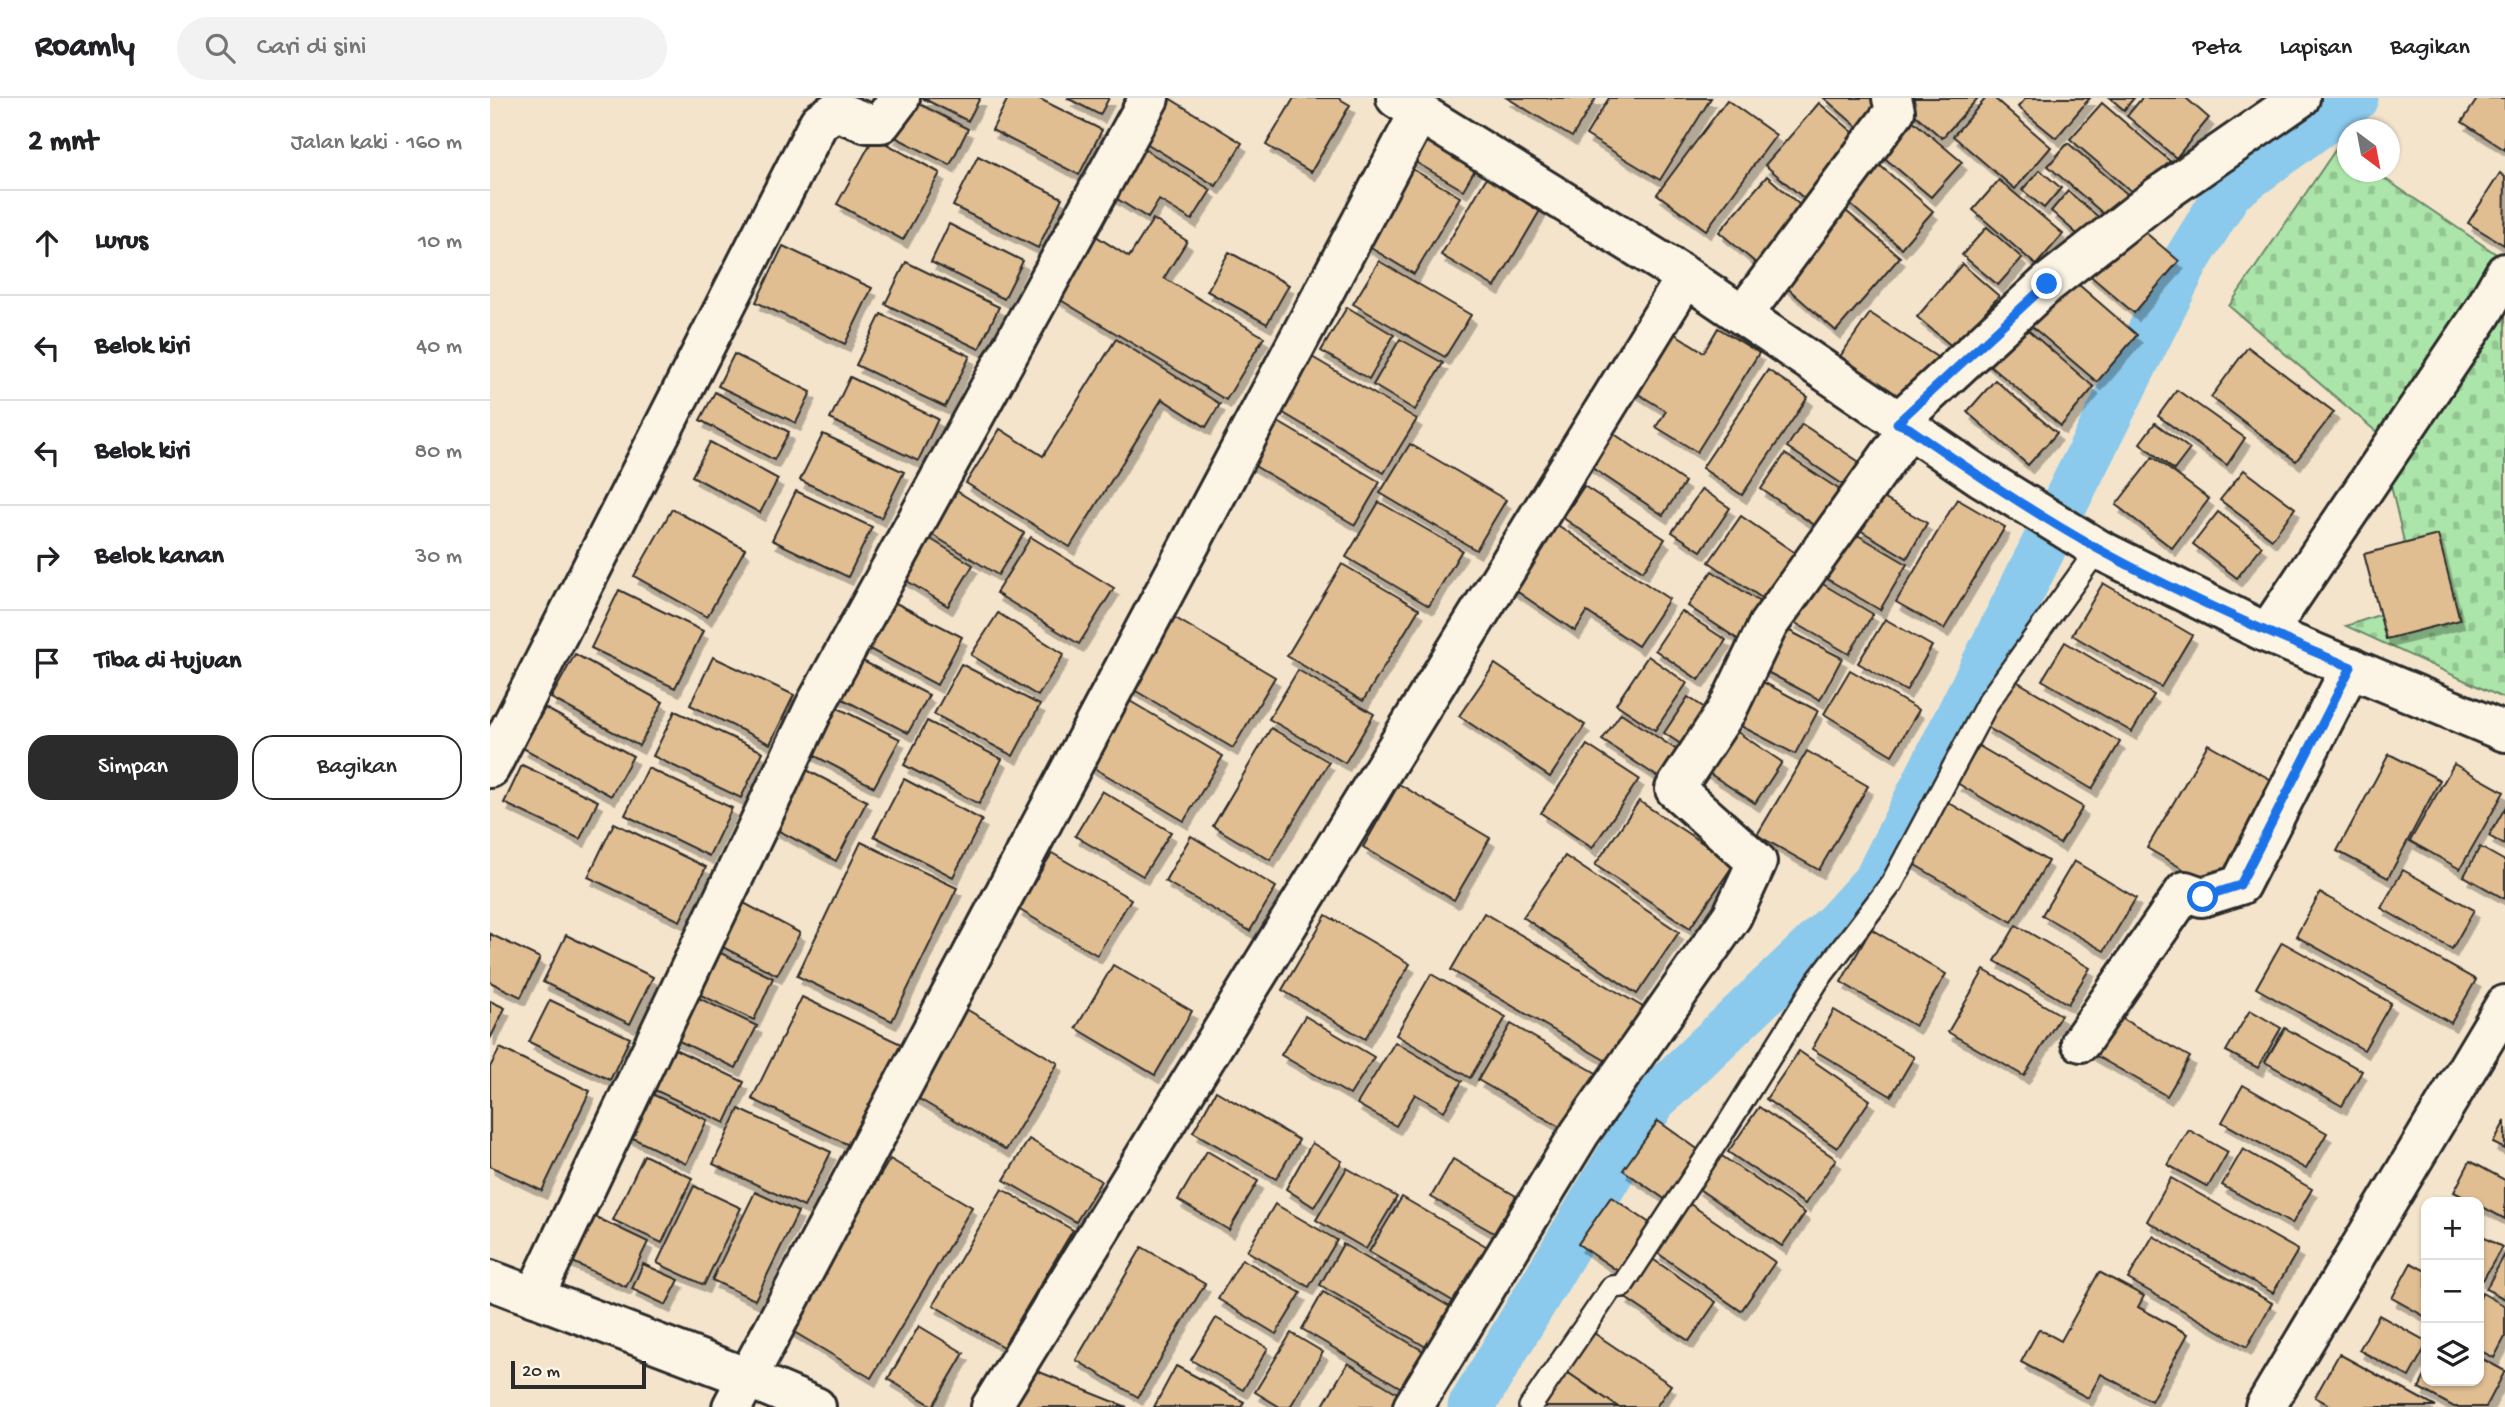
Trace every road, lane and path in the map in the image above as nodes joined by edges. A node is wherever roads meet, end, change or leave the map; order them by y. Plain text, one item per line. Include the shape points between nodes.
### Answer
1 (900, 98) edge
2 (1149, 98) edge
3 (1892, 98) edge
4 (2300, 98) edge
5 (1408, 105) edge
6 (2505, 274) edge
7 (1686, 277) junction
8 (1743, 315) junction
9 (1903, 425) junction
10 (2098, 549) junction
11 (2267, 633) junction
12 (2351, 667) junction
13 (2505, 731) edge
14 (490, 768) edge
15 (2505, 1005) edge
16 (2081, 1042) dead end
17 (490, 1280) edge
18 (534, 1297) junction
19 (740, 1393) edge
20 (816, 1407) edge
21 (991, 1407) edge
22 (1413, 1407) edge
23 (1530, 1407) edge
24 (2265, 1407) edge

1 - 14 street via 881,123 867,123 836,111 819,122
2 - 18 street via 815,706
3 - 8 street via 1895,111
4 - 9 street via 2160,195 2047,284
5 - 7 street
5 - 19 street
6 - 11 street
7 - 8 street
7 - 21 street
8 - 9 street
9 - 10 street
9 - 22 street via 1768,625 1727,710 1675,789 1757,862 1732,916 1580,1133
10 - 11 street
10 - 23 lane via 1987,702 1892,883 1818,980 1622,1286 1612,1287
11 - 12 street
12 - 13 street
12 - 16 street via 2240,885 2203,897 2185,891
15 - 24 street
17 - 18 street
18 - 19 street
19 - 20 street

